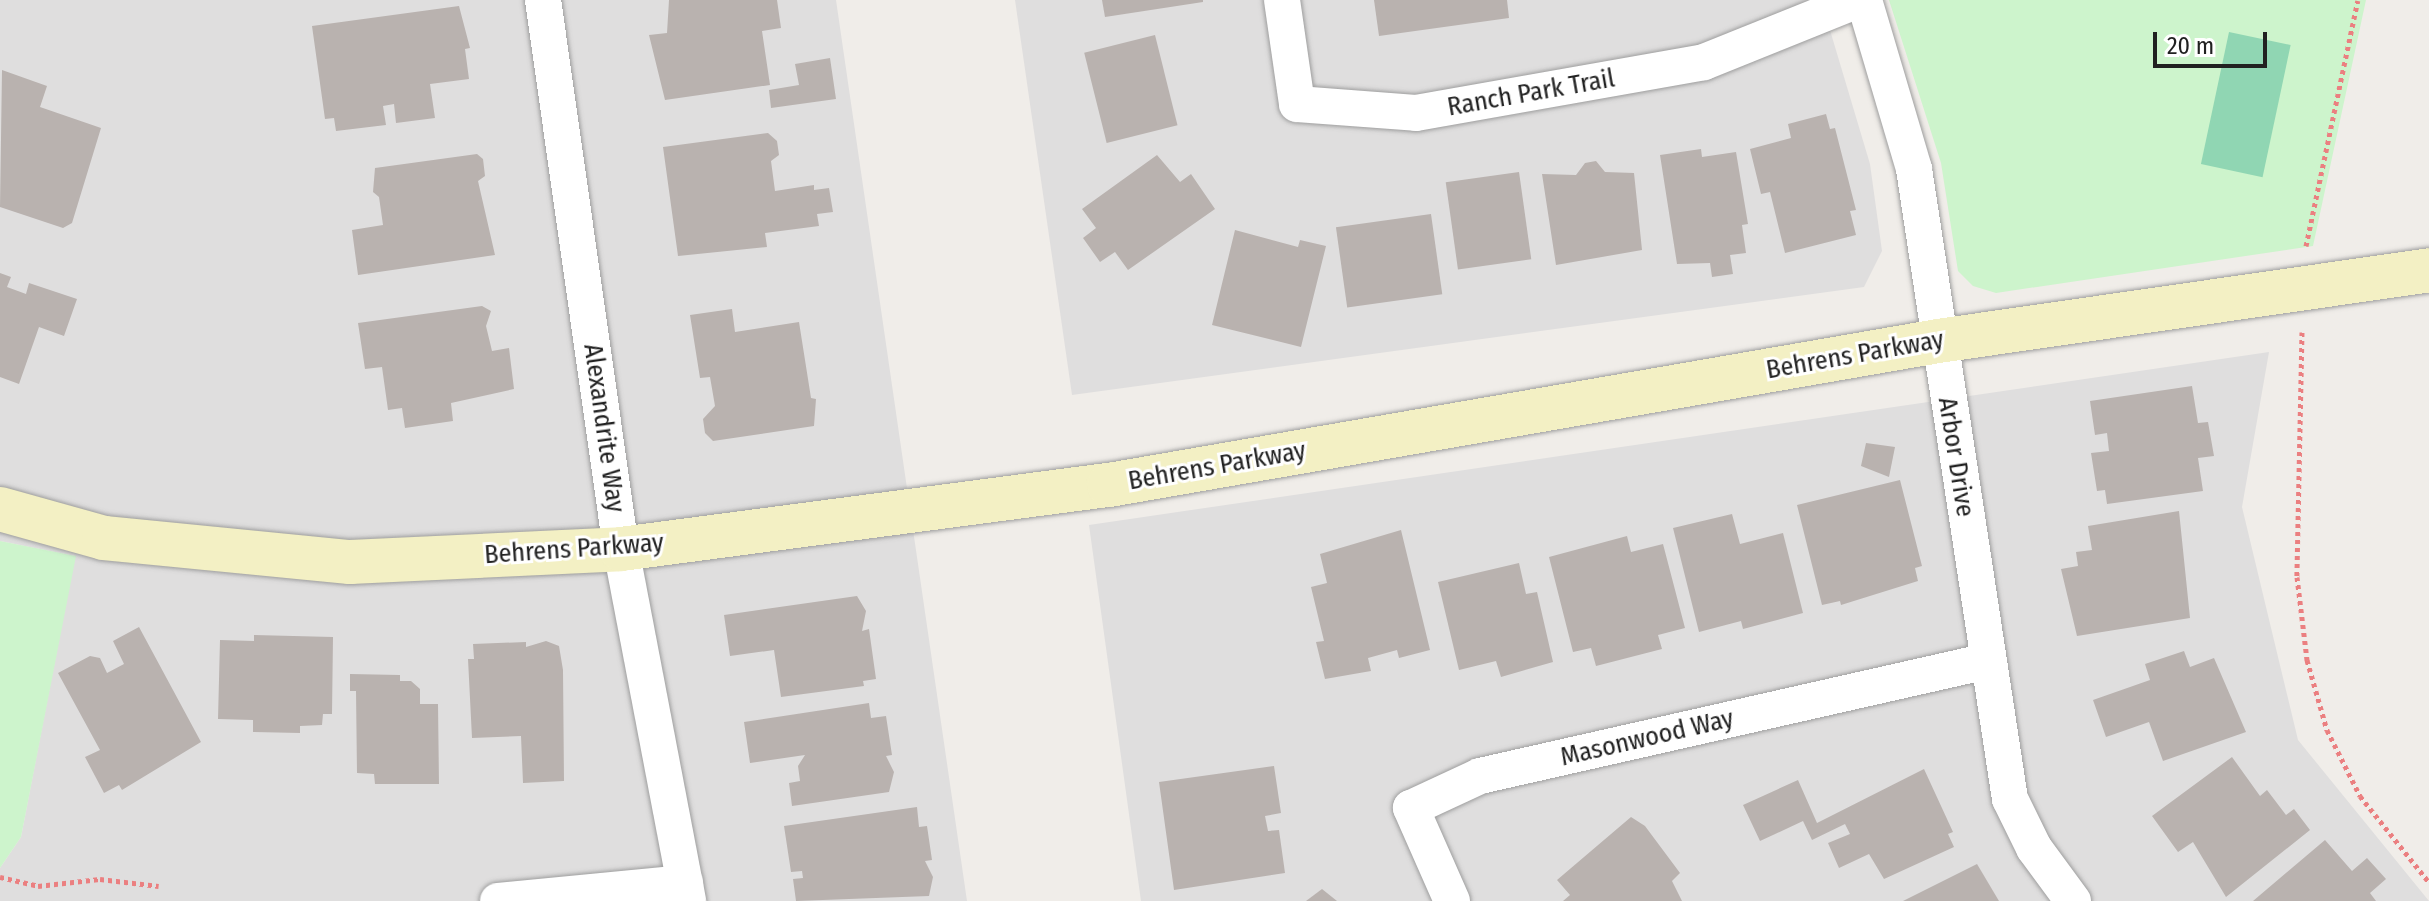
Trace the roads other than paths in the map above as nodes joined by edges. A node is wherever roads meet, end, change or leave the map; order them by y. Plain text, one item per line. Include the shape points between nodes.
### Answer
1 (543, 0) edge
2 (1282, 0) edge
3 (1861, 0) edge
4 (2429, 270) edge
5 (1938, 341) junction
6 (0, 509) edge
7 (621, 549) junction
8 (1988, 661) junction
9 (687, 892) edge
10 (498, 901) edge
11 (1452, 901) edge
12 (2073, 901) edge

1 - 7 street, Alexandrite Way
2 - 3 street, Ranch Park Trail via 1297,104 1416,113 1704,62
3 - 5 street, Arbor Drive via 1914,169
4 - 5 street, Behrens Parkway
5 - 7 street, Behrens Parkway via 1109,485
5 - 8 street, Arbor Drive
6 - 7 street, Behrens Parkway via 104,538 350,562
7 - 9 street, Alexandrite Way
8 - 11 street, Masonwood Way via 1480,776 1411,808
8 - 12 street, Arbor Drive via 2010,799 2034,848
9 - 10 street

